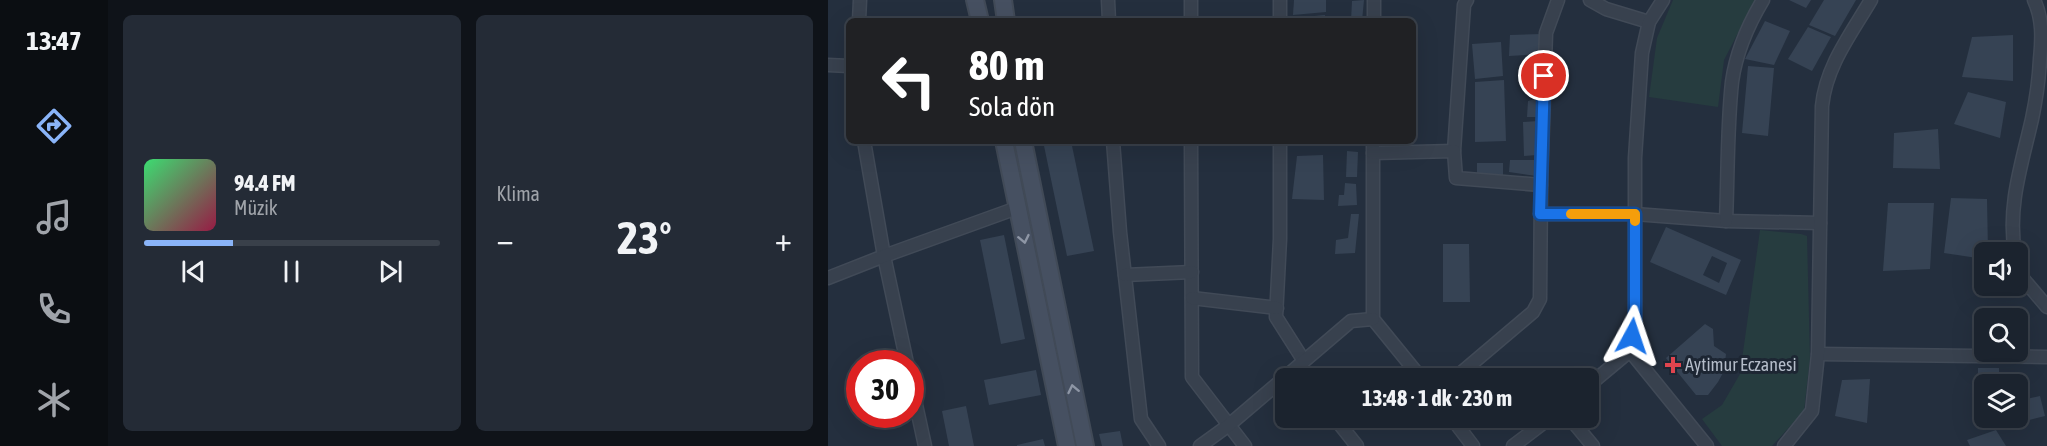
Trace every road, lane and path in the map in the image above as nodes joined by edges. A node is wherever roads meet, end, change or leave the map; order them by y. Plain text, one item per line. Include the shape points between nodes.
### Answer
1 (860, 0) edge
2 (975, 0) edge
3 (1003, 0) edge
4 (1108, 0) edge
5 (1191, 0) edge
6 (1280, 0) edge
7 (1374, 0) edge
8 (1467, 0) edge
9 (1558, 0) edge
10 (1590, 0) edge
11 (1663, 0) edge
12 (1763, 0) edge
13 (1871, 0) edge
14 (2034, 0) edge
15 (859, 18) edge
16 (979, 18) edge
17 (1006, 18) edge
18 (1109, 18) edge
19 (1191, 18) edge
20 (1280, 18) edge
21 (1374, 18) edge
22 (1649, 22) junction
23 (828, 65) edge
24 (846, 66) edge
25 (865, 144) edge
26 (1005, 144) edge
27 (1024, 144) edge
28 (1113, 144) edge
29 (1191, 144) edge
30 (1280, 144) edge
31 (1373, 147) edge
32 (1454, 151) junction
33 (1540, 185) junction
34 (1017, 208) junction
35 (1540, 214) junction
36 (1635, 214) junction
37 (1726, 221) junction
38 (1820, 223) junction
39 (2015, 242) edge
40 (884, 255) junction
41 (1192, 272) junction
42 (1125, 275) junction
43 (828, 278) edge
44 (2028, 284) edge
45 (1192, 298) junction
46 (2047, 307) edge
47 (1277, 308) junction
48 (1373, 319) junction
49 (904, 350) edge
50 (1630, 351) junction
51 (1818, 354) junction
52 (2047, 357) edge
53 (1301, 368) edge
54 (1302, 368) edge
55 (1413, 368) edge
56 (1467, 368) edge
57 (1599, 377) edge
58 (1275, 389) edge
59 (1229, 425) junction
60 (921, 428) edge
61 (1343, 428) edge
62 (1459, 428) edge
63 (1537, 428) edge
64 (1578, 428) edge
65 (925, 446) edge
66 (1067, 446) edge
67 (1085, 446) edge
68 (1159, 446) edge
69 (1200, 446) edge
70 (1245, 446) edge
71 (1357, 446) edge
72 (1473, 446) edge
73 (1513, 446) edge
74 (1593, 446) edge
75 (1707, 446) edge
76 (1784, 446) edge

1 - 15 street
2 - 16 main road
3 - 17 main road
4 - 18 street
5 - 19 street
6 - 20 street
7 - 21 street
8 - 32 street
9 - 33 street via 1546,33
10 - 22 street
11 - 22 street
12 - 37 street via 1750,22 1732,81
13 - 38 street via 1824,86
14 - 39 street via 2041,29 2040,62 2032,118 2018,171
22 - 36 street via 1642,53
23 - 24 street
25 - 40 street
26 - 34 main road
67 -> 27 main road
28 - 42 street
29 - 41 street
30 - 47 street
31 - 32 street
31 - 48 street
32 - 33 street via 1456,178
33 - 35 street
34 - 40 street
34 -> 66 main road
35 - 36 street
35 - 56 street via 1540,299 1533,312
36 - 37 street
36 - 50 street via 1635,321
37 - 38 street
38 - 51 street
40 - 43 street
40 - 49 street
41 - 42 street
41 - 45 street
42 - 68 street via 1142,419
44 - 46 street
45 - 47 street
45 - 59 street via 1192,377
47 - 53 street via 1276,317
48 - 54 street via 1351,321
48 - 55 street
50 - 57 street
50 - 75 street
51 - 52 street
51 - 76 street via 1812,411
58 - 59 street
59 - 69 street
59 - 70 street
60 - 65 street
61 - 71 street
62 - 72 street
63 - 73 street
64 - 74 street

